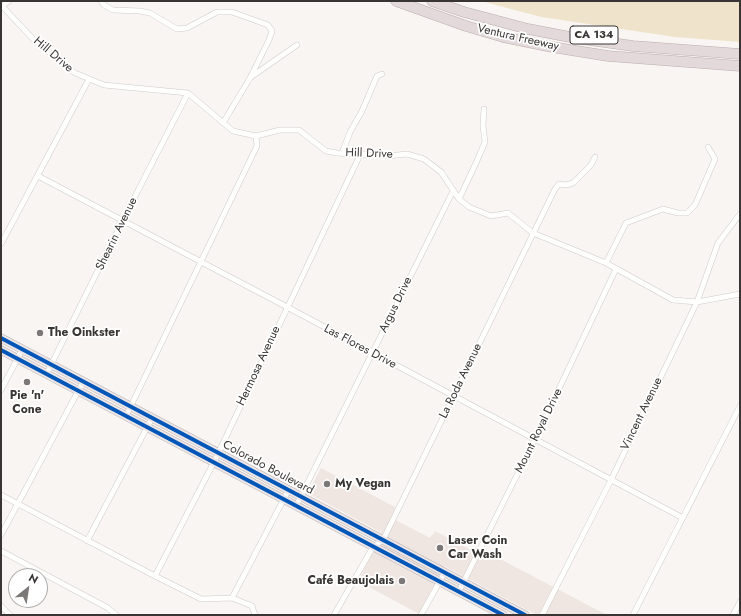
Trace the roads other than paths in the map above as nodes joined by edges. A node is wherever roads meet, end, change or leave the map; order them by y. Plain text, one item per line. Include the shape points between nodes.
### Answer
1 (9, 1) edge
2 (101, 1) edge
3 (396, 1) edge
4 (432, 1) edge
5 (450, 1) edge
6 (1, 6) edge
7 (466, 26) junction
8 (297, 45) dead end
9 (740, 50) edge
10 (740, 54) edge
11 (740, 62) edge
12 (740, 66) edge
13 (382, 74) dead end
14 (250, 78) junction
15 (89, 79) junction
16 (188, 93) junction
17 (484, 109) dead end
18 (224, 123) junction
19 (256, 136) junction
20 (708, 147) dead end
21 (342, 153) junction
22 (360, 155) junction
23 (595, 157) dead end
24 (38, 176) junction
25 (453, 190) junction
26 (459, 199) junction
27 (740, 214) edge
28 (123, 221) junction
29 (533, 233) junction
30 (1, 244) edge
31 (201, 262) junction
32 (606, 264) junction
33 (616, 269) junction
34 (740, 294) edge
35 (697, 302) junction
36 (287, 307) junction
37 (1, 338) edge
38 (1, 350) edge
39 (22, 350) junction
40 (372, 353) junction
41 (17, 359) junction
42 (51, 366) junction
43 (46, 375) junction
44 (83, 382) junction
45 (1, 390) edge
46 (78, 391) junction
47 (453, 396) junction
48 (740, 406) edge
49 (131, 407) junction
50 (126, 416) junction
51 (152, 418) junction
52 (147, 428) junction
53 (535, 439) junction
54 (218, 453) junction
55 (214, 462) junction
56 (611, 480) junction
57 (288, 491) junction
58 (1, 494) edge
59 (300, 496) junction
60 (284, 500) junction
61 (18, 504) junction
62 (296, 506) junction
63 (683, 518) junction
64 (1, 535) edge
65 (383, 540) junction
66 (87, 541) junction
67 (373, 547) junction
68 (1, 552) edge
69 (445, 572) junction
70 (155, 576) junction
71 (440, 582) junction
72 (464, 582) junction
73 (459, 592) junction
74 (232, 598) junction
75 (740, 602) edge
76 (1, 607) edge
77 (510, 607) junction
78 (10, 615) edge
79 (116, 615) edge
80 (255, 615) edge
81 (334, 615) edge
82 (421, 615) edge
83 (503, 615) edge
84 (506, 615) edge
85 (525, 615) edge
86 (542, 615) edge
87 (633, 615) edge
88 (733, 615) edge

1 - 6 street
2 - 14 street via 113,10 150,13 177,29 187,28 217,12 232,12 268,25 272,31 269,40
3 - 7 highway, Ventura Freeway / CA 134
4 - 10 highway via 528,29 575,38 633,46
5 - 9 highway, Ventura Freeway / CA 134 via 507,18 579,33
6 - 15 street, Hill Drive via 34,40 75,73
7 - 11 highway via 476,23 590,48
7 - 12 highway, Ventura Freeway / CA 134 via 503,37 608,56
8 - 14 street
13 - 21 street via 377,76
14 - 18 street
15 - 16 street, Hill Drive via 104,85
15 - 24 street
16 - 18 street, Hill Drive
16 - 28 street, Shearin Avenue
17 - 26 street via 484,142
18 - 19 street, Hill Drive via 233,131
19 - 21 street, Hill Drive via 280,130 298,130 326,151
19 - 31 street via 257,146
20 - 32 street via 715,159 695,205 687,213 663,209 626,223
21 - 22 street, Hill Drive
22 - 25 street, Hill Drive via 407,154 424,159 441,172
22 - 36 street, Hermosa Avenue
23 - 29 street, La Roda Avenue via 591,165 573,183 559,184
24 - 28 street, Las Flores Drive
24 - 30 street
25 - 26 street, Hill Drive
25 - 40 street, Argus Drive
26 - 29 street, Hill Drive via 469,207 491,216 508,213
27 - 35 street, Vincent Avenue via 718,243
28 - 31 street, Las Flores Drive
28 - 42 street, Shearin Avenue
29 - 32 street, Hill Drive
29 - 47 street, La Roda Avenue
31 - 36 street, Las Flores Drive
31 - 49 street
32 - 33 street, Hill Drive
33 - 35 street, Hill Drive via 673,300
33 - 53 street, Mount Royal Drive
34 - 35 street, Hill Drive
35 - 56 street, Vincent Avenue
36 - 40 street, Las Flores Drive
36 - 54 street, Hermosa Avenue
37 - 39 main road, Colorado Boulevard
38 - 41 main road, Colorado Boulevard
39 - 41 street
39 - 42 main road, Colorado Boulevard
40 - 47 street, Las Flores Drive
40 - 59 street, Argus Drive
41 - 43 main road, Colorado Boulevard
41 - 45 street
42 - 43 street, Shearin Avenue
42 - 44 main road, Colorado Boulevard
43 - 46 main road, Colorado Boulevard
44 - 46 street
44 - 49 main road, Colorado Boulevard
46 - 50 main road, Colorado Boulevard
46 - 61 street
47 - 53 street, Las Flores Drive
47 - 65 street, La Roda Avenue
48 - 63 street
49 - 50 street
49 - 51 main road, Colorado Boulevard
50 - 52 main road, Colorado Boulevard
51 - 52 street
51 - 54 main road, Colorado Boulevard
52 - 55 main road, Colorado Boulevard
52 - 66 street
53 - 56 street, Las Flores Drive
53 - 72 street, Mount Royal Drive
54 - 55 street, Hermosa Avenue
54 - 57 main road, Colorado Boulevard
55 - 60 main road, Colorado Boulevard
55 - 70 street, Hermosa Avenue
56 - 63 street, Las Flores Drive
56 - 86 street, Vincent Avenue
57 - 59 main road, Colorado Boulevard
57 - 60 street
58 - 61 street
59 - 62 street, Argus Drive
59 - 65 main road, Colorado Boulevard
60 - 62 main road, Colorado Boulevard
60 - 74 street
61 - 64 street
61 - 66 street
62 - 67 main road, Colorado Boulevard
63 - 87 street
65 - 67 street, La Roda Avenue
65 - 69 main road, Colorado Boulevard
66 - 70 street
67 - 71 main road, Colorado Boulevard
67 - 81 street, La Roda Avenue
68 - 79 street via 108,608
69 - 71 street
69 - 72 main road, Colorado Boulevard
70 - 74 street via 201,599
71 - 73 main road, Colorado Boulevard
71 - 82 street
72 - 73 street, Mount Royal Drive
72 - 77 main road, Colorado Boulevard
73 - 83 main road, Colorado Boulevard
74 - 80 street via 252,606
75 - 88 street
76 - 78 street
77 - 84 street
77 - 85 main road, Colorado Boulevard

